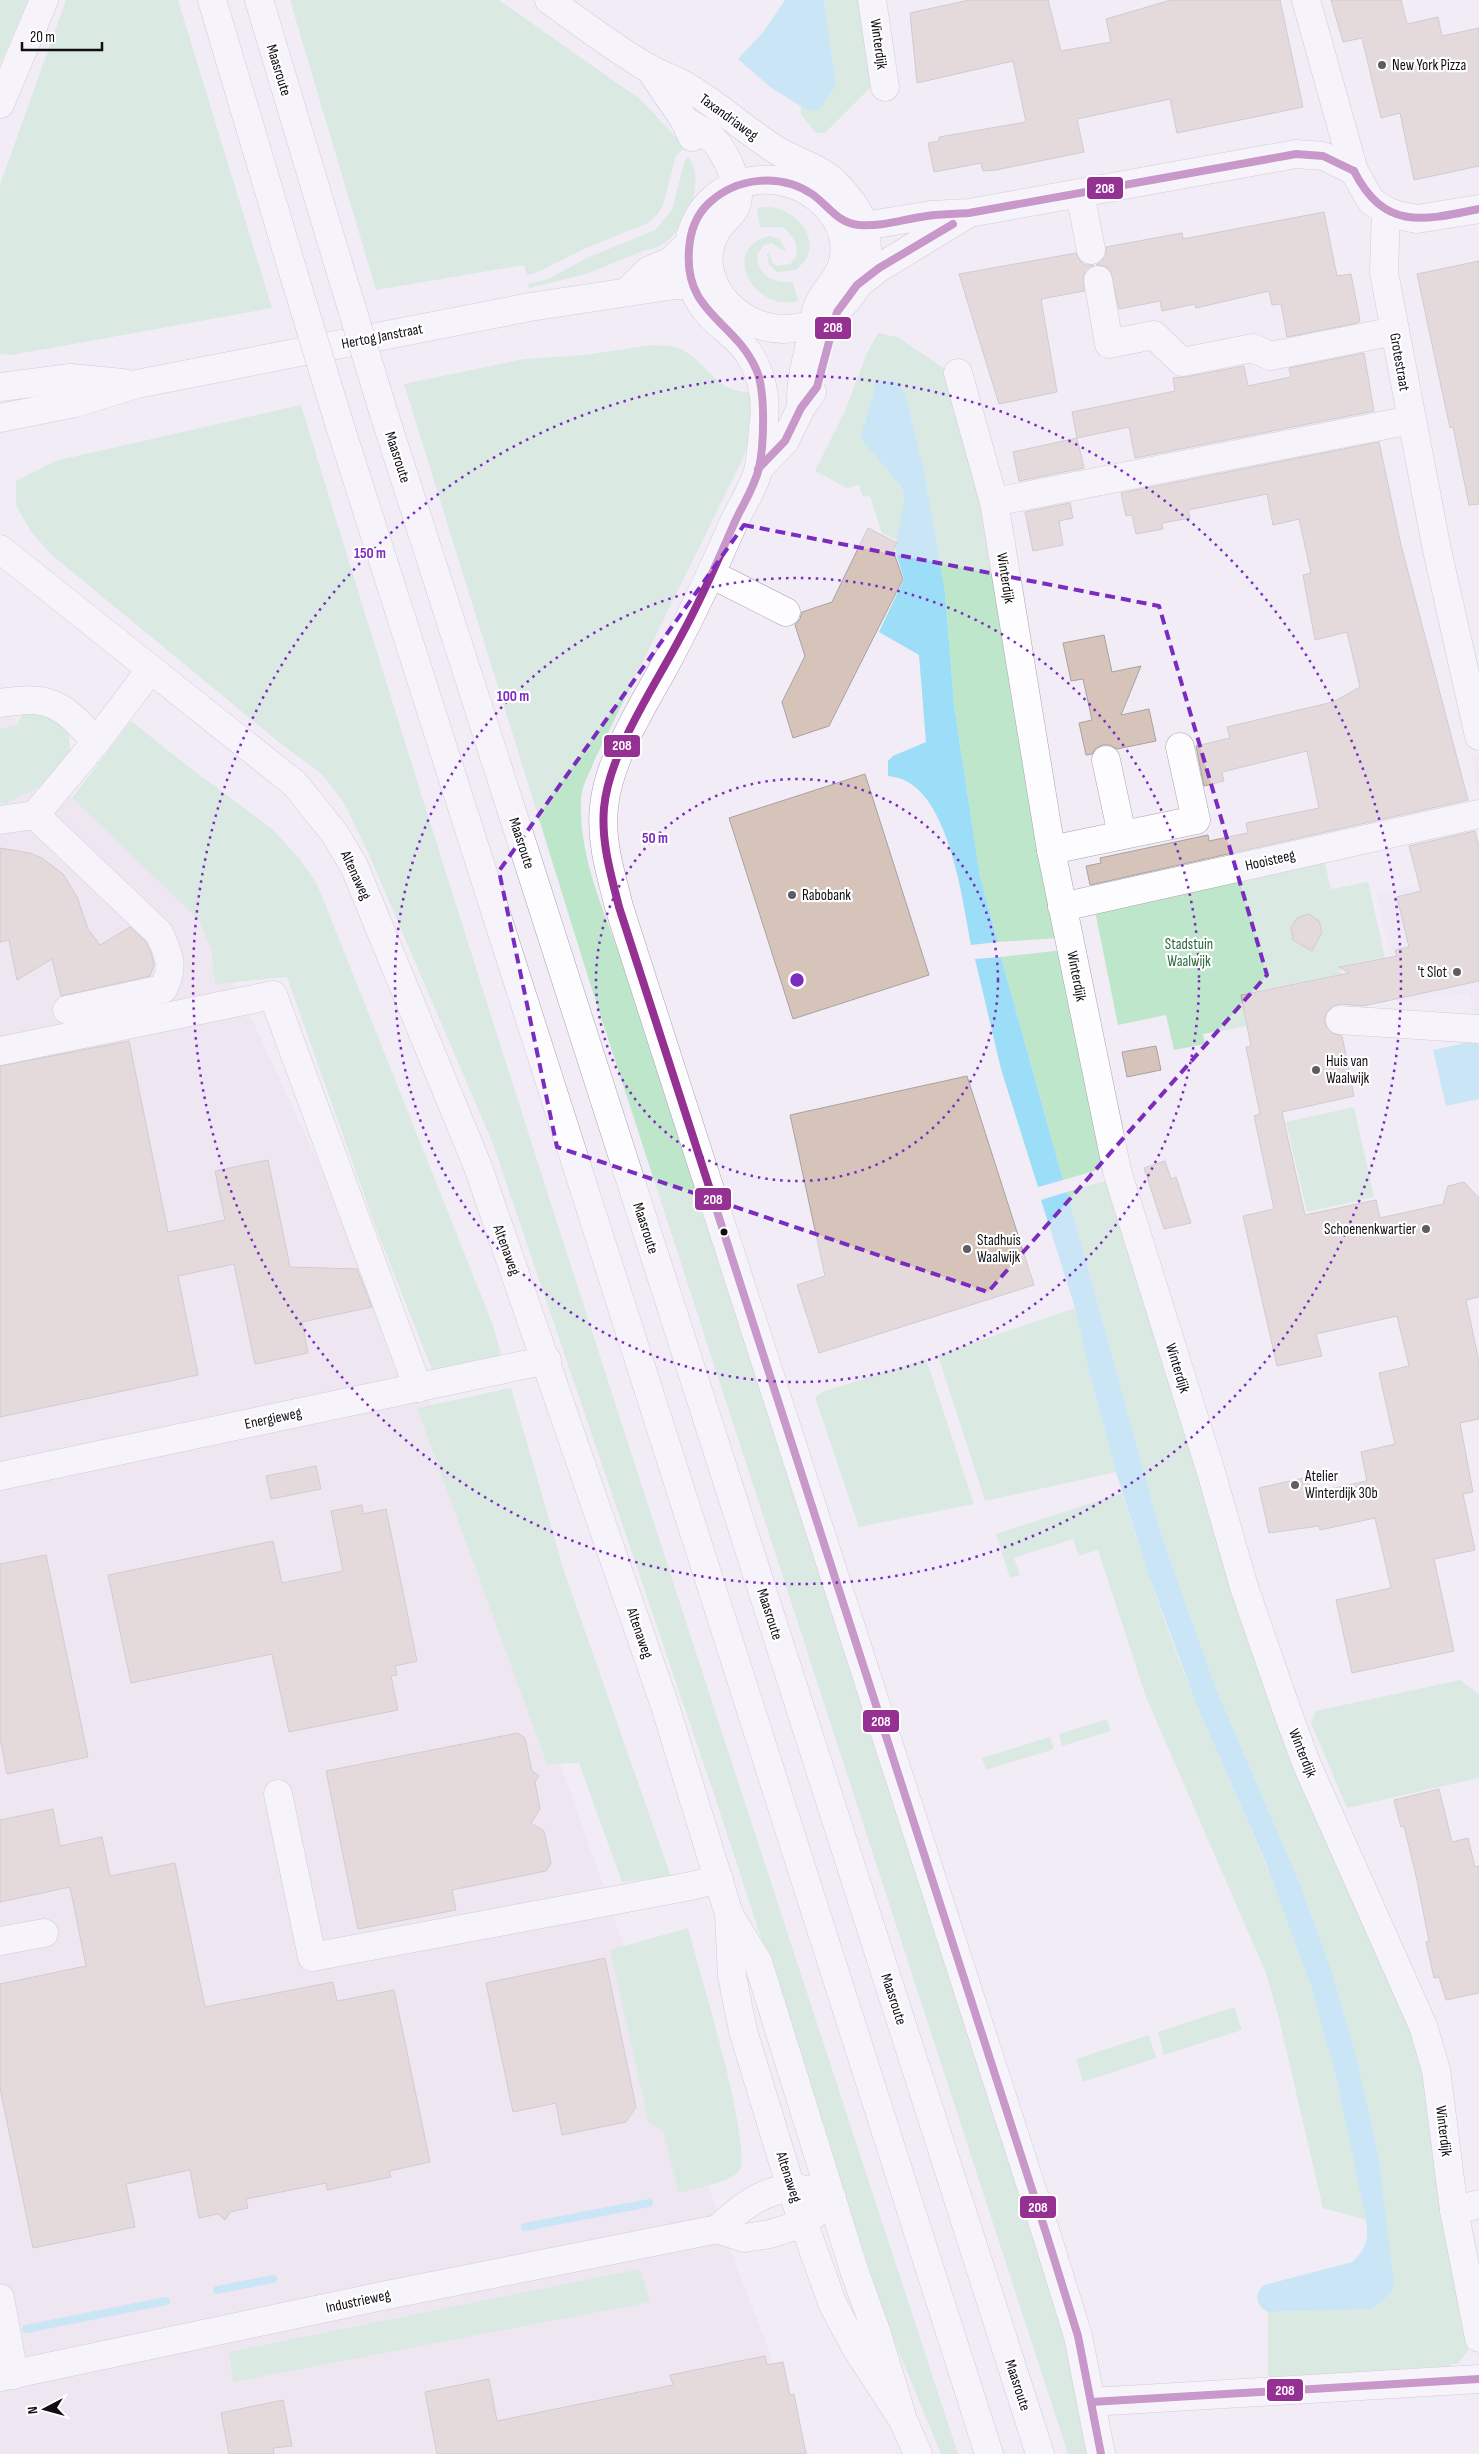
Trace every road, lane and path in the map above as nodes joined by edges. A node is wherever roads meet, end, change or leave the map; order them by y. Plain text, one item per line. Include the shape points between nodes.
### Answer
1 (44, 0) edge
2 (212, 0) edge
3 (258, 0) edge
4 (549, 0) edge
5 (872, 0) edge
6 (1306, 0) edge
7 (649, 68) junction
8 (885, 87) dead end
9 (0, 104) edge
10 (685, 120) junction
11 (1354, 170) junction
12 (736, 185) junction
13 (1080, 193) junction
14 (709, 202) junction
15 (842, 207) junction
16 (1479, 209) edge
17 (1386, 211) junction
18 (970, 213) junction
19 (864, 226) junction
20 (689, 244) junction
21 (1091, 250) dead end
22 (1098, 280) dead end
23 (857, 285) junction
24 (692, 286) junction
25 (628, 291) junction
26 (714, 304) junction
27 (825, 318) junction
28 (1395, 331) junction
29 (958, 373) dead end
30 (137, 384) junction
31 (0, 387) edge
32 (0, 418) edge
33 (1411, 420) junction
34 (759, 468) junction
35 (994, 502) junction
36 (0, 531) edge
37 (0, 549) edge
38 (711, 574) junction
39 (33, 575) junction
40 (786, 612) dead end
41 (151, 669) junction
42 (0, 703) edge
43 (1479, 736) edge
44 (96, 742) junction
45 (1180, 747) dead end
46 (1106, 760) dead end
47 (1479, 814) edge
48 (35, 815) junction
49 (0, 820) edge
50 (1122, 835) junction
51 (1051, 850) junction
52 (1062, 907) junction
53 (67, 1010) dead end
54 (1340, 1020) dead end
55 (1479, 1029) edge
56 (0, 1051) edge
57 (547, 1360) junction
58 (418, 1388) junction
59 (0, 1476) edge
60 (278, 1794) dead end
61 (719, 1879) junction
62 (729, 1914) junction
63 (44, 1933) dead end
64 (0, 1941) edge
65 (791, 2188) junction
66 (832, 2198) junction
67 (1466, 2207) edge
68 (805, 2223) junction
69 (718, 2229) junction
70 (0, 2298) edge
71 (1479, 2338) edge
72 (7, 2376) edge
73 (1479, 2379) edge
74 (1092, 2402) junction
75 (903, 2420) junction
76 (918, 2454) edge
77 (989, 2454) edge
78 (1040, 2454) edge
79 (1101, 2454) edge

1 - 9 main road
2 - 77 main road, bridge via 339,423
3 - 78 main road, Maasroute, bridge via 384,414
4 - 7 main road, Taxandriaweg
5 - 8 main road, Winterdijk
6 - 11 main road
7 - 10 main road, Taxandriaweg
7 - 15 main road, Taxandriaweg via 683,84 775,149 832,180
10 - 12 main road, Taxandriaweg via 711,137
10 - 14 main road, Taxandriaweg via 712,173 713,192
11 - 13 main road via 1323,156 1296,154
11 - 17 main road via 1371,201
12 - 14 main road
12 - 15 main road via 765,180 794,185
12 - 26 main road via 736,205 717,230 709,252
13 - 18 main road
13 - 21 main road
14 - 20 main road via 694,225
15 - 18 main road via 922,205
15 - 19 main road
15 - 27 main road via 843,263 820,301
16 - 17 main road via 1417,219
17 - 28 main road, Grotestraat via 1384,273
18 - 19 main road via 932,215
18 - 23 main road via 879,268
19 - 23 main road via 866,257
20 - 24 main road via 687,265
20 - 25 main road via 671,261 648,271
22 - 28 main road via 1109,344 1154,335 1182,362 1253,348 1270,356
23 - 27 main road via 848,300
24 - 25 main road, Hertog Janstraat
24 - 26 main road
25 - 26 main road via 654,304
25 - 30 main road, Hertog Janstraat via 530,307
26 - 27 main road via 768,327 796,328
26 - 34 main road via 727,330 749,354 761,384 764,411
27 - 34 main road via 800,385 801,408 786,441
28 - 33 main road, Grotestraat
29 - 35 main road, Winterdijk
30 - 31 main road, Hertog Janstraat via 70,378
30 - 32 main road, Hertog Janstraat via 75,404
33 - 35 main road
33 - 43 main road, Grotestraat
34 - 38 main road
35 - 51 main road, Winterdijk
36 - 39 main road, Altenaweg
37 - 39 main road, Altenaweg
38 - 40 main road
38 - 74 main road via 696,609 623,746 607,786 603,835 608,859 619,907 652,1012 1048,2236 1078,2336
39 - 41 main road, Altenaweg
41 - 44 main road
41 - 57 main road, Altenaweg via 295,784 335,834 354,866 478,1167
42 - 44 main road via 43,700 61,707
44 - 48 main road
45 - 50 main road via 1196,820
46 - 50 main road
47 - 52 main road, Hooisteeg
48 - 49 main road
48 - 53 main road via 159,933 169,954 170,977 163,988
50 - 51 main road
51 - 52 main road, Winterdijk
52 - 67 main road, Winterdijk via 1117,1172 1244,1587 1311,1774 1422,2026 1436,2070
54 - 55 main road
56 - 58 main road via 273,995
57 - 58 main road, Energieweg
57 - 61 main road, Altenaweg via 665,1706
58 - 59 main road, Energieweg
60 - 61 main road via 312,1957
61 - 62 main road, Altenaweg
62 - 65 main road, Altenaweg via 732,1976 743,2031
62 - 66 main road, Altenaweg via 758,1962
63 - 64 main road
65 - 66 main road
65 - 68 main road, Altenaweg
65 - 69 main road via 737,2210
66 - 68 main road
66 - 75 main road, Altenaweg
67 - 71 main road, Winterdijk
68 - 69 main road via 744,2238
68 - 75 main road, Altenaweg via 833,2306
69 - 72 main road, Industrieweg
70 - 72 main road
73 - 74 main road
74 - 79 main road
75 - 76 main road, Altenaweg

